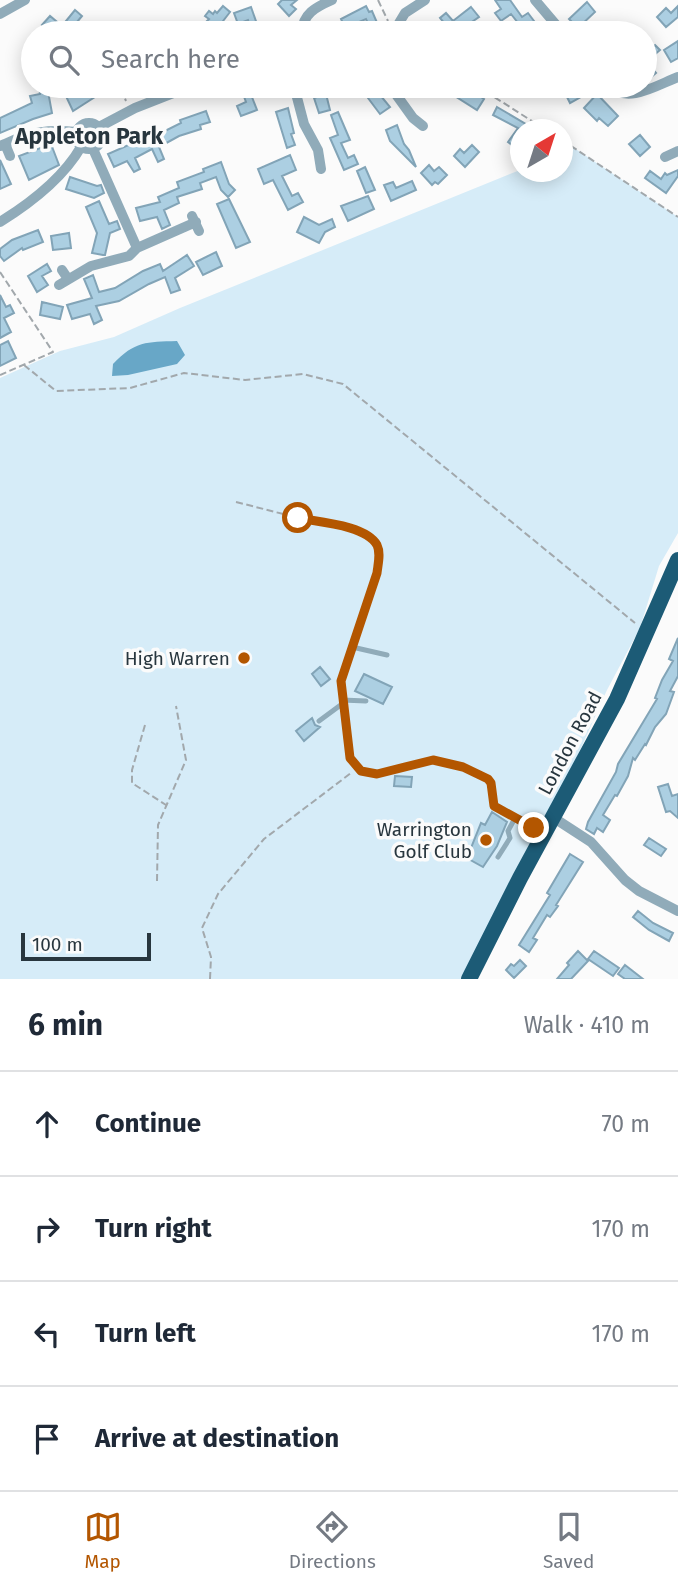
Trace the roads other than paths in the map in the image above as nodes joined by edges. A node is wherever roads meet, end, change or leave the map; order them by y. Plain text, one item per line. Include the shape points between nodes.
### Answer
1 (25, 0) edge
2 (332, 0) edge
3 (425, 0) edge
4 (535, 0) edge
5 (0, 14) edge
6 (303, 21) edge
7 (400, 21) edge
8 (553, 21) edge
9 (678, 77) edge
10 (657, 85) edge
11 (160, 98) edge
12 (297, 98) edge
13 (401, 98) edge
14 (423, 126) dead end
15 (99, 127) junction
16 (76, 132) junction
17 (2, 145) edge
18 (81, 147) junction
19 (93, 149) junction
20 (678, 151) edge
21 (10, 156) dead end
22 (665, 157) dead end
23 (321, 169) dead end
24 (0, 222) edge
25 (196, 223) dead end
26 (137, 248) junction
27 (63, 278) dead end
28 (678, 560) edge
29 (360, 618) road end
30 (352, 647) junction
31 (387, 655) dead end
32 (366, 701) dead end
33 (342, 702) junction
34 (319, 721) dead end
35 (554, 818) junction
36 (518, 820) junction
37 (540, 833) junction
38 (498, 857) dead end
39 (678, 911) edge
40 (469, 979) edge

1 - 5 street
2 - 6 street via 315,7
3 - 7 street
4 - 8 street
9 - 10 street
11 - 15 street
12 - 23 street
13 - 14 street
15 - 16 street via 84,123
15 - 19 street via 102,140
16 - 17 street via 39,131
16 - 18 street
17 - 21 street
18 - 19 street
18 - 24 street via 51,182
19 - 26 street
20 - 22 street
25 - 26 street
26 - 27 street via 129,256
28 - 35 highway, London Road via 617,699
29 - 30 lane
30 - 31 lane
30 - 33 lane via 341,681
32 - 33 lane
33 - 34 lane
33 - 36 lane via 350,758 361,771 377,774 433,760 463,767 488,779 494,806
35 - 37 highway, London Road
35 - 39 street via 591,842 639,891
36 - 37 lane
36 - 38 lane via 508,831 510,838
37 - 40 highway, London Road

